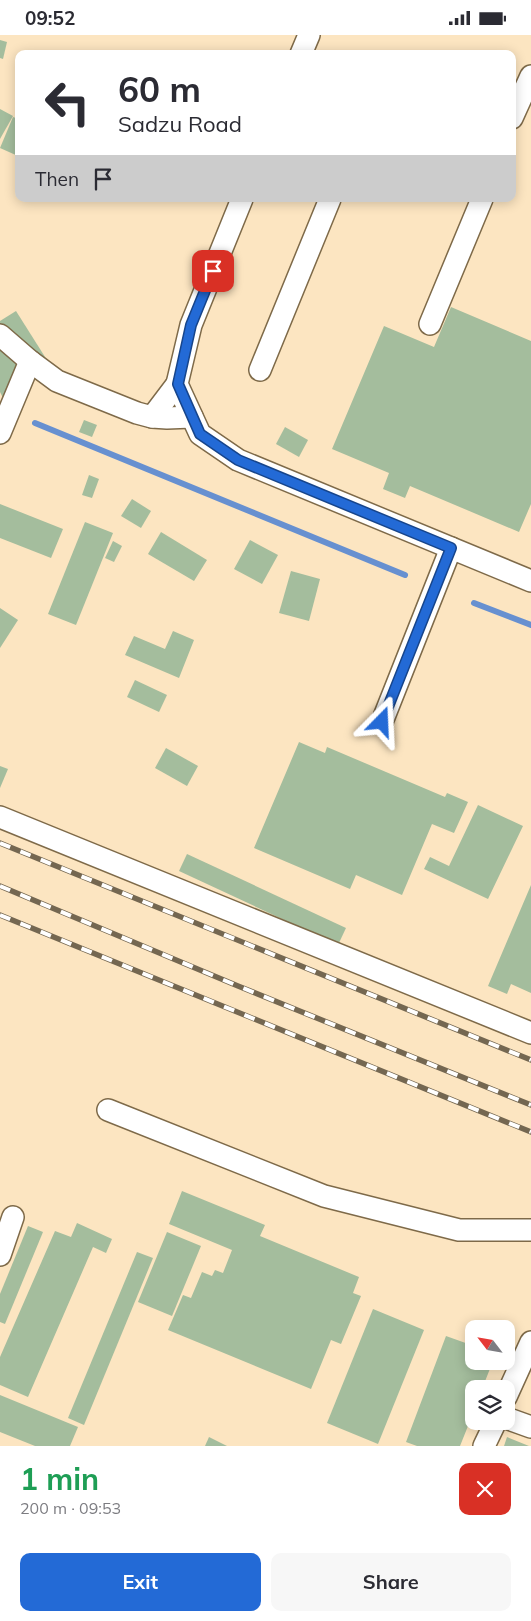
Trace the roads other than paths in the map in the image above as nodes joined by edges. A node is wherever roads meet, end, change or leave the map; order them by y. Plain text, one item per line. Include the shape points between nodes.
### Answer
1 (309, 35) edge
2 (303, 50) edge
3 (531, 76) edge
4 (516, 109) edge
5 (241, 202) edge
6 (329, 202) edge
7 (481, 202) edge
8 (430, 324) dead end
9 (0, 335) edge
10 (30, 361) junction
11 (260, 370) dead end
12 (178, 384) junction
13 (152, 417) junction
14 (192, 417) junction
15 (0, 433) edge
16 (451, 548) junction
17 (531, 581) edge
18 (382, 722) dead end
19 (0, 817) edge
20 (531, 1033) edge
21 (108, 1110) dead end
22 (13, 1217) dead end
23 (531, 1230) edge
24 (0, 1255) edge
25 (531, 1342) edge
26 (514, 1380) edge
27 (515, 1421) edge
28 (531, 1427) edge
29 (492, 1430) edge
30 (484, 1446) edge

1 - 2 street
3 - 4 street
5 - 12 street via 191,325
6 - 11 street
7 - 8 street
9 - 10 street
10 - 13 street via 57,381
10 - 15 street
12 - 13 street
12 - 14 street
13 - 14 street
14 - 16 street via 200,434 238,460
16 - 17 street
16 - 18 street
19 - 20 street
21 - 23 street via 324,1195 459,1230
22 - 24 street
25 - 26 street
27 - 28 street
29 - 30 street

